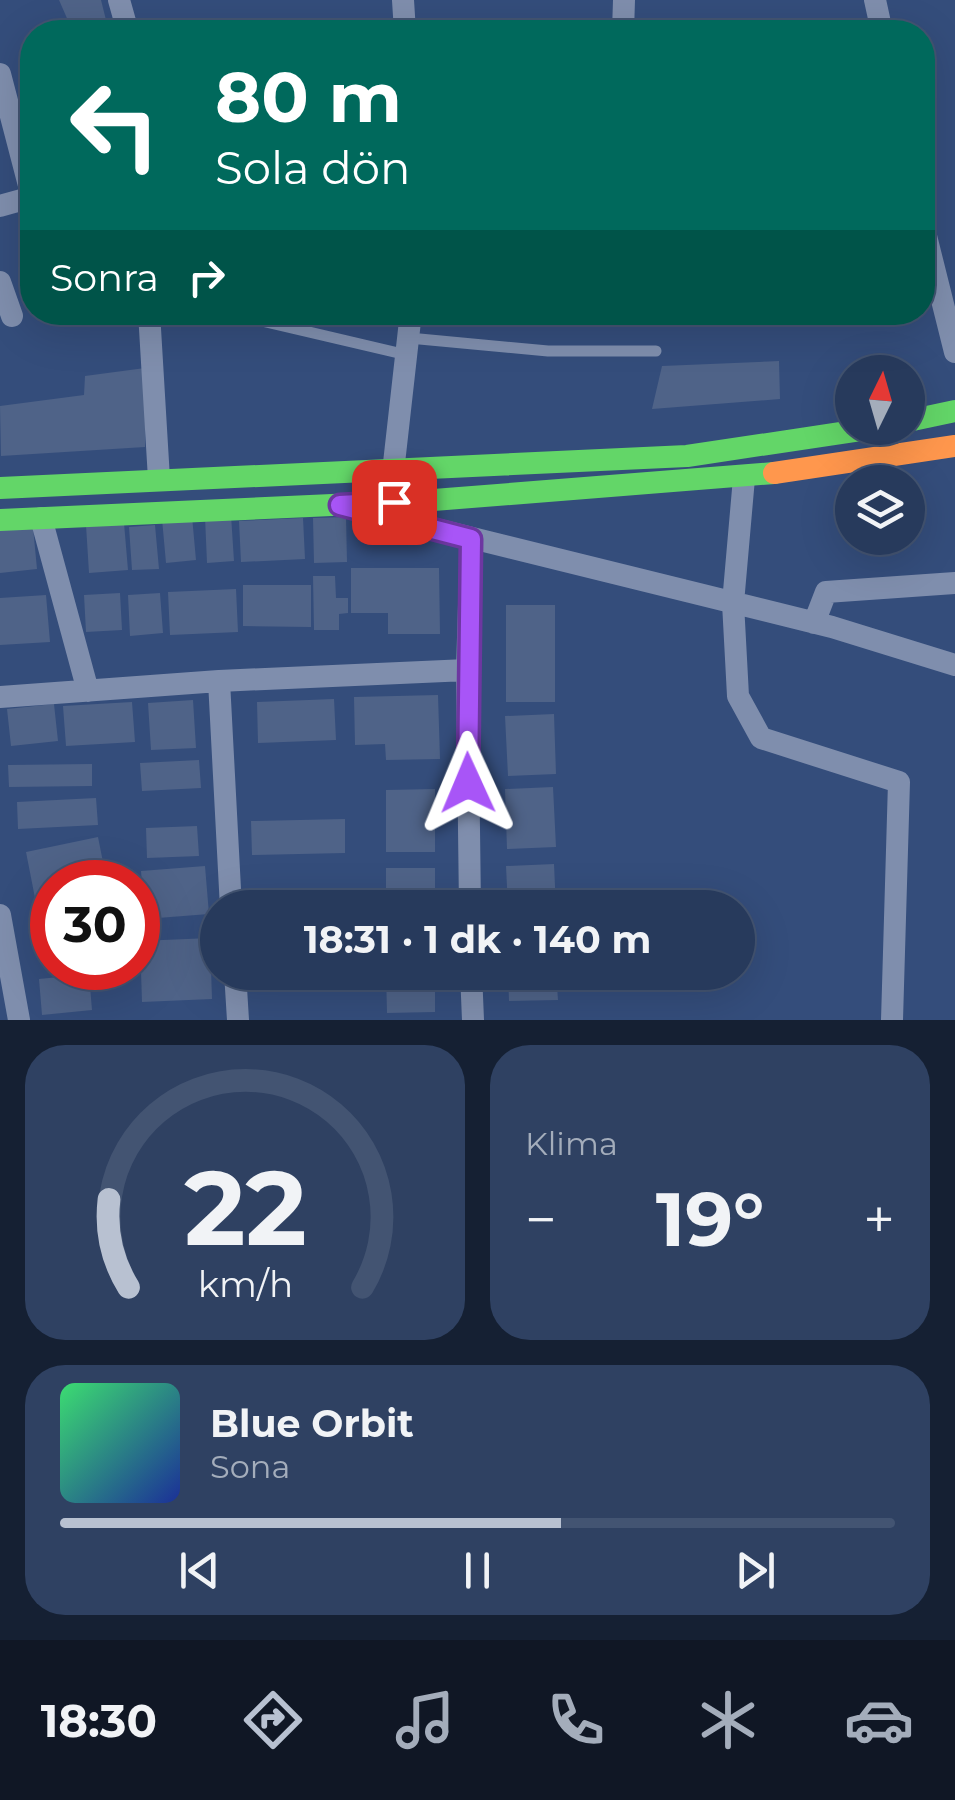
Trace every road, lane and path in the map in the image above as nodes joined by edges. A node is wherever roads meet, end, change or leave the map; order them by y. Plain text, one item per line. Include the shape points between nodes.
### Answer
1 (1, 82) edge
2 (20, 152) edge
3 (936, 261) edge
4 (0, 282) edge
5 (15, 316) edge
6 (151, 325) edge
7 (294, 325) edge
8 (410, 325) edge
9 (408, 346) junction
10 (656, 351) dead end
11 (955, 352) edge
12 (955, 411) edge
13 (925, 417) edge
14 (835, 434) edge
15 (955, 446) edge
16 (393, 472) junction
17 (744, 478) junction
18 (160, 479) junction
19 (0, 488) edge
20 (340, 505) junction
21 (42, 518) junction
22 (0, 520) edge
23 (471, 539) junction
24 (955, 583) edge
25 (733, 603) junction
26 (814, 623) junction
27 (955, 666) edge
28 (467, 670) junction
29 (219, 681) junction
30 (88, 691) junction
31 (0, 697) edge
32 (230, 890) edge
33 (470, 890) edge
34 (0, 915) edge
35 (236, 990) edge
36 (472, 990) edge
37 (19, 1020) edge
38 (238, 1020) edge
39 (473, 1020) edge
40 (892, 1020) edge

1 - 2 street
3 - 11 street
4 - 5 street
6 - 18 street
7 - 9 lane
8 - 9 street
9 - 10 lane
9 - 16 street
12 - 13 main road
14 - 16 main road via 687,456
15 - 17 main road
16 - 18 main road
17 - 20 main road
17 - 25 street
18 - 19 main road
20 - 21 main road
20 - 23 street
21 - 22 main road
21 - 30 street
23 - 25 street
23 - 28 street
24 - 26 street via 826,592
25 - 26 street
25 - 40 street via 738,696 760,738 899,782
26 - 27 street
28 - 29 street
28 - 33 street
29 - 30 street
29 - 32 street
30 - 31 street
34 - 37 street
35 - 38 street
36 - 39 street

